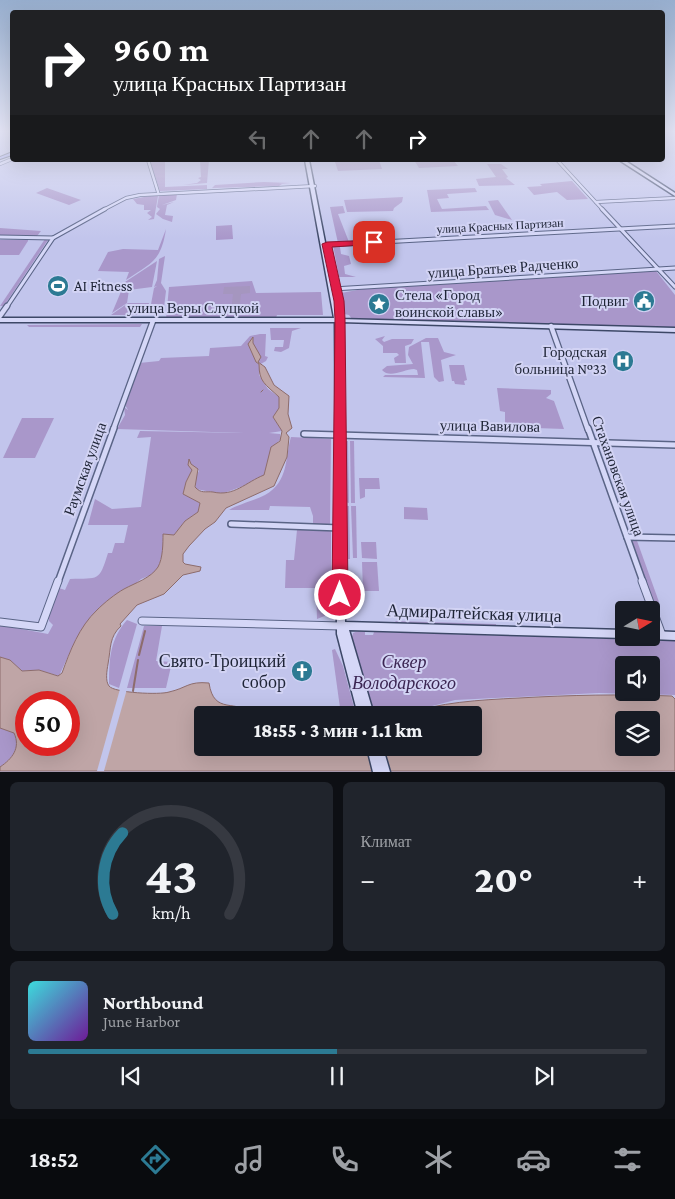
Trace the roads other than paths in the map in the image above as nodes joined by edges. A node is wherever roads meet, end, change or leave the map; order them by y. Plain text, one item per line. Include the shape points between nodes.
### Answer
1 (150, 167) edge
2 (309, 167) edge
3 (564, 167) edge
4 (632, 167) edge
5 (313, 186) junction
6 (158, 192) junction
7 (675, 196) edge
8 (596, 202) junction
9 (675, 226) edge
10 (622, 230) junction
11 (0, 237) edge
12 (53, 238) junction
13 (327, 244) junction
14 (675, 268) edge
15 (659, 269) junction
16 (675, 287) edge
17 (335, 289) junction
18 (0, 316) edge
19 (338, 321) junction
20 (0, 322) edge
21 (153, 322) junction
22 (551, 326) junction
23 (675, 330) edge
24 (304, 434) dead end
25 (339, 434) junction
26 (592, 442) junction
27 (675, 445) edge
28 (231, 524) dead end
29 (340, 528) junction
30 (627, 537) junction
31 (675, 538) edge
32 (142, 621) dead end
33 (0, 622) edge
34 (341, 626) junction
35 (615, 634) edge
36 (662, 635) joint
37 (675, 636) edge
38 (360, 706) edge
39 (366, 706) edge
40 (374, 756) edge
41 (380, 756) edge
42 (378, 772) edge
43 (385, 772) edge

1 - 6 street
2 - 5 main road
3 - 8 street
4 - 7 main road
5 - 6 street
5 - 13 main road
5 - 17 main road
6 - 12 street via 126,198 63,229
7 - 8 street
8 - 10 street
9 - 10 street, улица Красных Партизан
10 - 13 street, улица Красных Партизан
10 - 15 street
11 - 12 street
12 - 18 street
13 - 17 main road
14 - 15 street, улица Братьев Радченко
15 - 16 street
15 - 17 street, улица Братьев Радченко
17 - 19 main road
19 - 21 main road, улица Веры Слуцкой
19 - 22 main road, улица Веры Слуцкой
19 - 25 main road
20 - 21 main road, улица Веры Слуцкой
21 - 33 street, Раумская улица via 41,627
22 - 23 main road, улица Веры Слуцкой
22 - 26 street, Стахановская улица
24 - 25 street, улица Вавилова
25 - 26 street, улица Вавилова
25 - 29 main road
26 - 27 street, улица Вавилова
26 - 30 street, Стахановская улица
28 - 29 street
29 - 34 main road
30 - 31 street
30 - 36 street, Стахановская улица
32 - 34 street, Адмиралтейская улица
34 - 35 main road, Адмиралтейская улица
34 - 38 main road
34 - 39 main road via 346,633
36 - 37 main road
40 - 42 main road
41 - 43 main road

